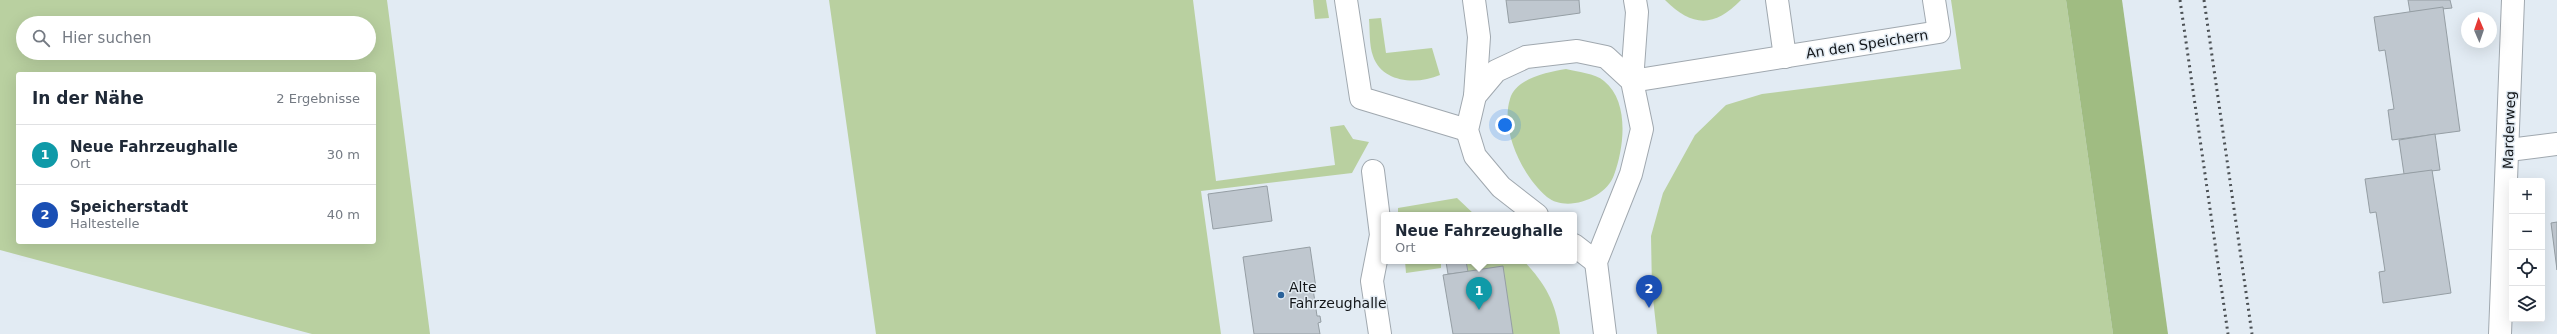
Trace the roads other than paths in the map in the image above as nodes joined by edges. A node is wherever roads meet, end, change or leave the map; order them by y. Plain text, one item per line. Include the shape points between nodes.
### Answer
1 (1346, 0) edge
2 (1474, 0) edge
3 (1635, 0) edge
4 (1777, 0) edge
5 (1934, 0) edge
6 (2513, 0) edge
7 (1785, 57) junction
8 (1632, 81) junction
9 (1476, 96) junction
10 (1467, 130) junction
11 (2557, 144) edge
12 (2509, 150) junction
13 (1373, 171) dead end
14 (1533, 212) edge
15 (1577, 247) edge
16 (1596, 262) junction
17 (2496, 333) edge
18 (1380, 334) edge
19 (1605, 334) edge

1 - 10 street via 1361,98
2 - 9 street via 1479,37
3 - 8 street via 1637,12
4 - 7 street, An den Speichern
5 - 7 street, An den Speichern via 1939,32
6 - 12 street, Marderweg
7 - 8 street, An den Speichern
8 - 9 street via 1606,57 1577,52 1526,57 1496,71
8 - 16 street via 1642,128 1631,174
9 - 10 street
10 - 14 street via 1475,156 1501,187
11 - 12 street
12 - 17 street, Marderweg
13 - 18 street via 1381,235 1372,281
15 - 16 street
16 - 19 street

